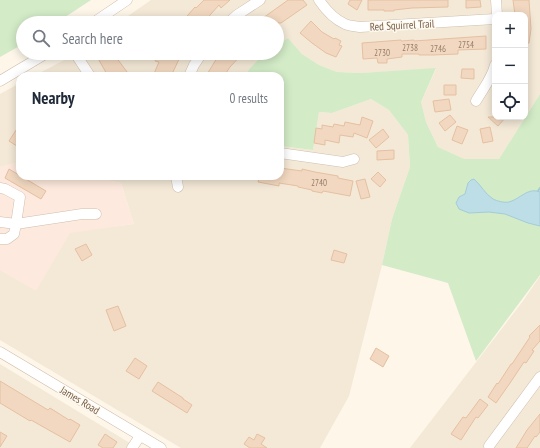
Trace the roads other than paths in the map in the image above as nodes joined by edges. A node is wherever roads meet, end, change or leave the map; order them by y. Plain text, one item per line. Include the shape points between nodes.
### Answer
1 (127, 0) edge
2 (260, 0) edge
3 (319, 0) edge
4 (496, 0) edge
5 (497, 12) edge
6 (103, 16) edge
7 (237, 16) edge
8 (492, 20) edge
9 (36, 60) edge
10 (80, 60) edge
11 (197, 60) edge
12 (16, 72) edge
13 (16, 72) edge
14 (87, 72) edge
15 (191, 72) edge
16 (492, 74) edge
17 (0, 81) edge
18 (476, 101) dead end
19 (284, 154) edge
20 (354, 159) dead end
21 (177, 180) edge
22 (178, 187) dead end
23 (0, 188) edge
24 (96, 214) dead end
25 (0, 222) edge
26 (16, 224) junction
27 (0, 239) edge
28 (0, 352) edge
29 (540, 377) edge
30 (140, 436) junction
31 (489, 446) dead end
32 (132, 448) edge
33 (161, 448) edge

1 - 6 street
2 - 7 street
3 - 8 street, Red Squirrel Trail via 325,9 345,24 360,27
4 - 5 street
9 - 13 street
10 - 14 street
11 - 15 street
12 - 17 street
16 - 18 street
19 - 20 street via 343,162
21 - 22 street
23 - 26 street via 20,197
24 - 26 street
25 - 26 street
26 - 27 street via 14,234 7,239
28 - 30 street, James Road
29 - 31 street
30 - 32 street
30 - 33 street, James Road

